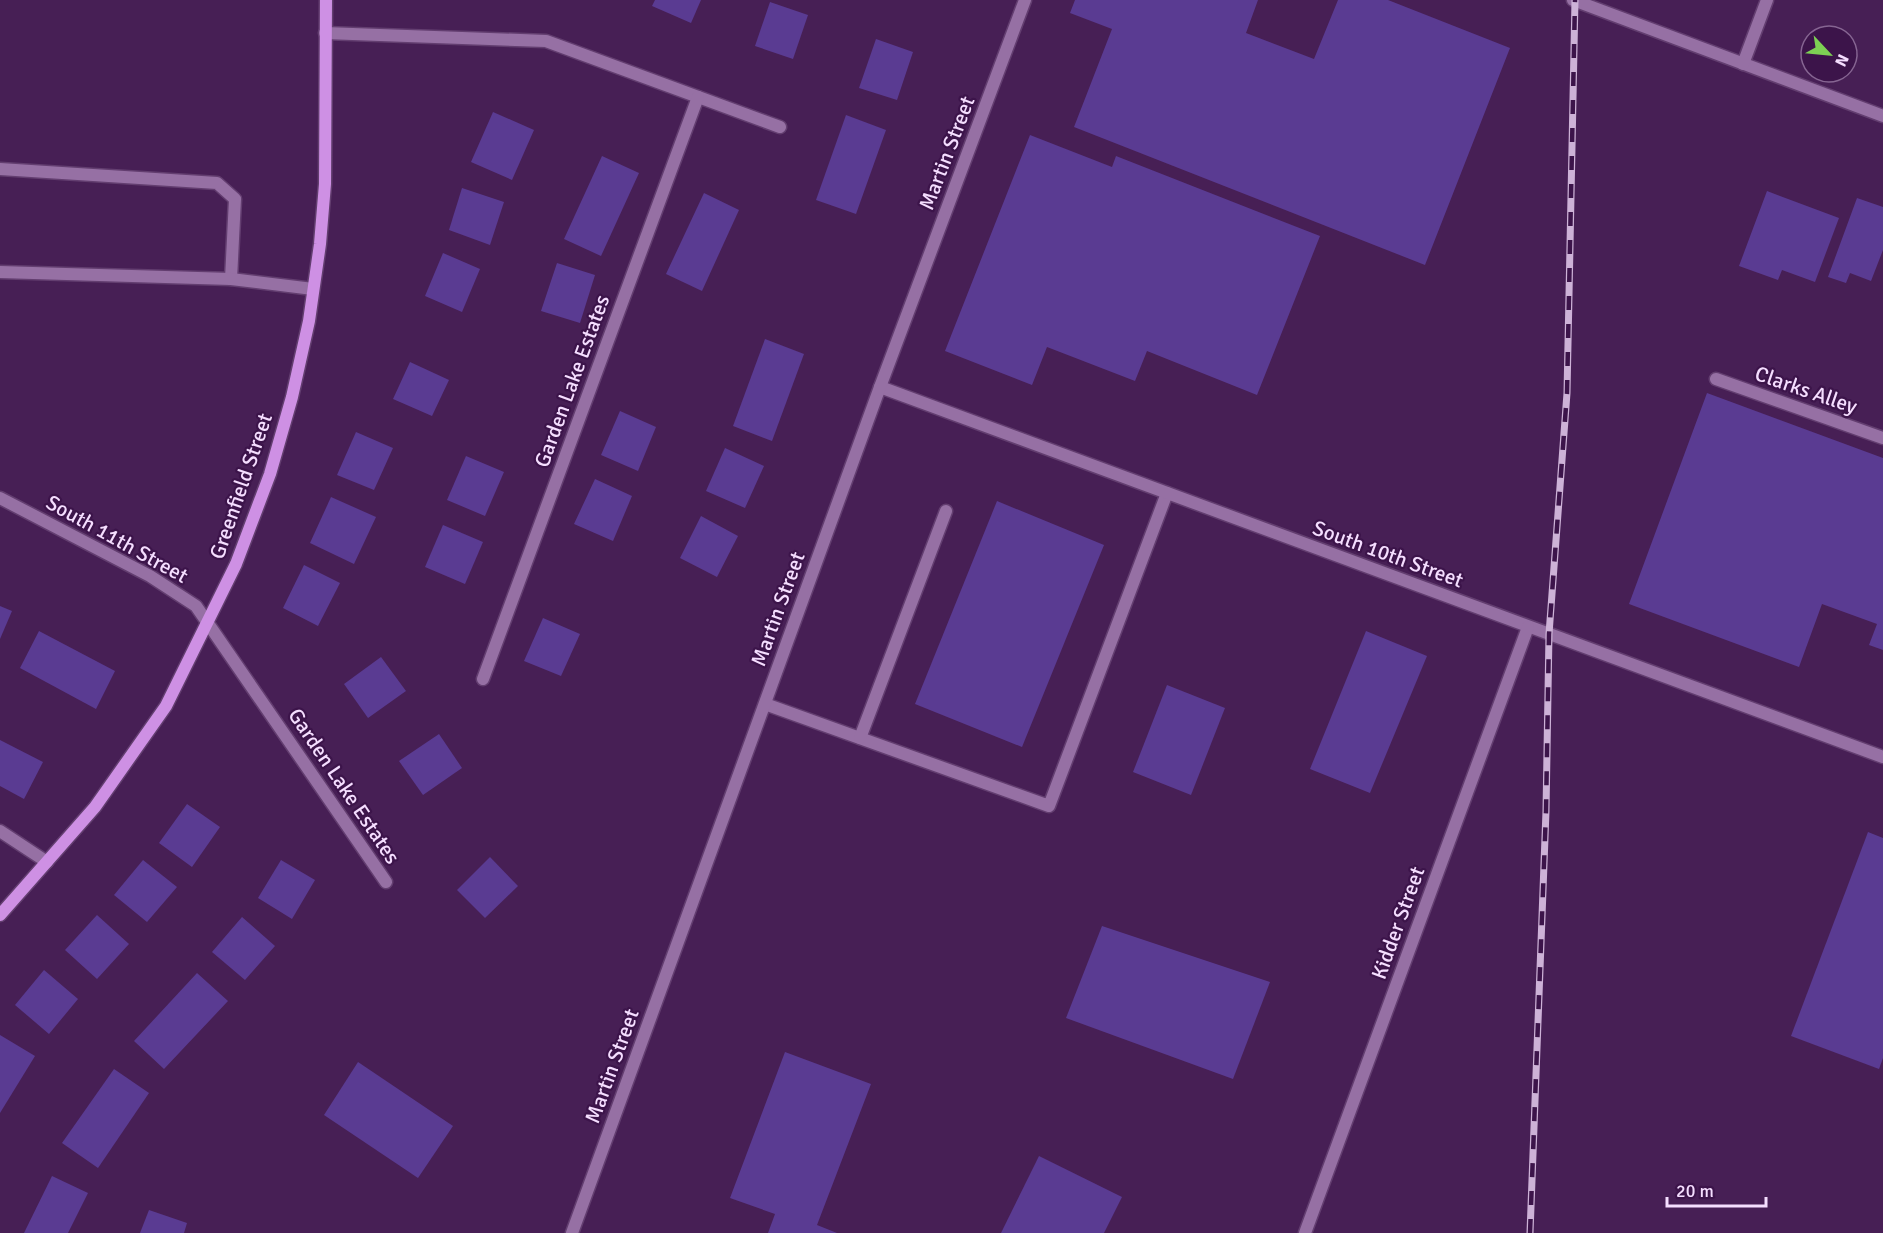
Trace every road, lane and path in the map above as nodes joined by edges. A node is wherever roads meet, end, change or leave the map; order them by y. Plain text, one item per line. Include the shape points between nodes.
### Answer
1 (326, 0) edge
2 (1025, 0) edge
3 (1573, 0) edge
4 (1767, 0) edge
5 (325, 33) junction
6 (1743, 64) junction
7 (698, 98) junction
8 (1883, 116) edge
9 (780, 128) dead end
10 (0, 170) edge
11 (0, 272) edge
12 (231, 279) junction
13 (313, 289) junction
14 (1716, 379) dead end
15 (880, 387) junction
16 (1883, 438) edge
17 (1167, 493) junction
18 (0, 498) edge
19 (946, 511) dead end
20 (208, 622) junction
21 (1528, 627) junction
22 (483, 678) dead end
23 (765, 704) junction
24 (860, 738) junction
25 (1883, 758) edge
26 (0, 831) edge
27 (47, 862) junction
28 (386, 882) dead end
29 (0, 915) edge
30 (572, 1233) edge
31 (1305, 1233) edge

1 - 5 main road, Greenfield Street
2 - 15 street, Martin Street
3 - 6 street
4 - 6 street
5 - 7 street via 546,41
5 - 13 main road, Greenfield Street via 326,184
6 - 8 street
7 - 9 street
7 - 22 street, Garden Lake Estates
10 - 12 street via 217,183 235,199
11 - 12 street
12 - 13 street
13 - 20 main road, Greenfield Street via 292,397 270,474 236,564
14 - 16 street, Clarks Alley
15 - 17 street, South 10th Street
15 - 23 street, Martin Street
17 - 21 street, South 10th Street
17 - 24 street via 1049,806
18 - 20 street, South 11th Street via 150,576 196,606
19 - 24 street
20 - 27 main road, Greenfield Street via 166,706 96,807
20 - 28 street, Garden Lake Estates
21 - 25 street, South 10th Street
21 - 31 street, Kidder Street
23 - 24 street
23 - 30 street, Martin Street
26 - 27 street
27 - 29 main road, Greenfield Street

